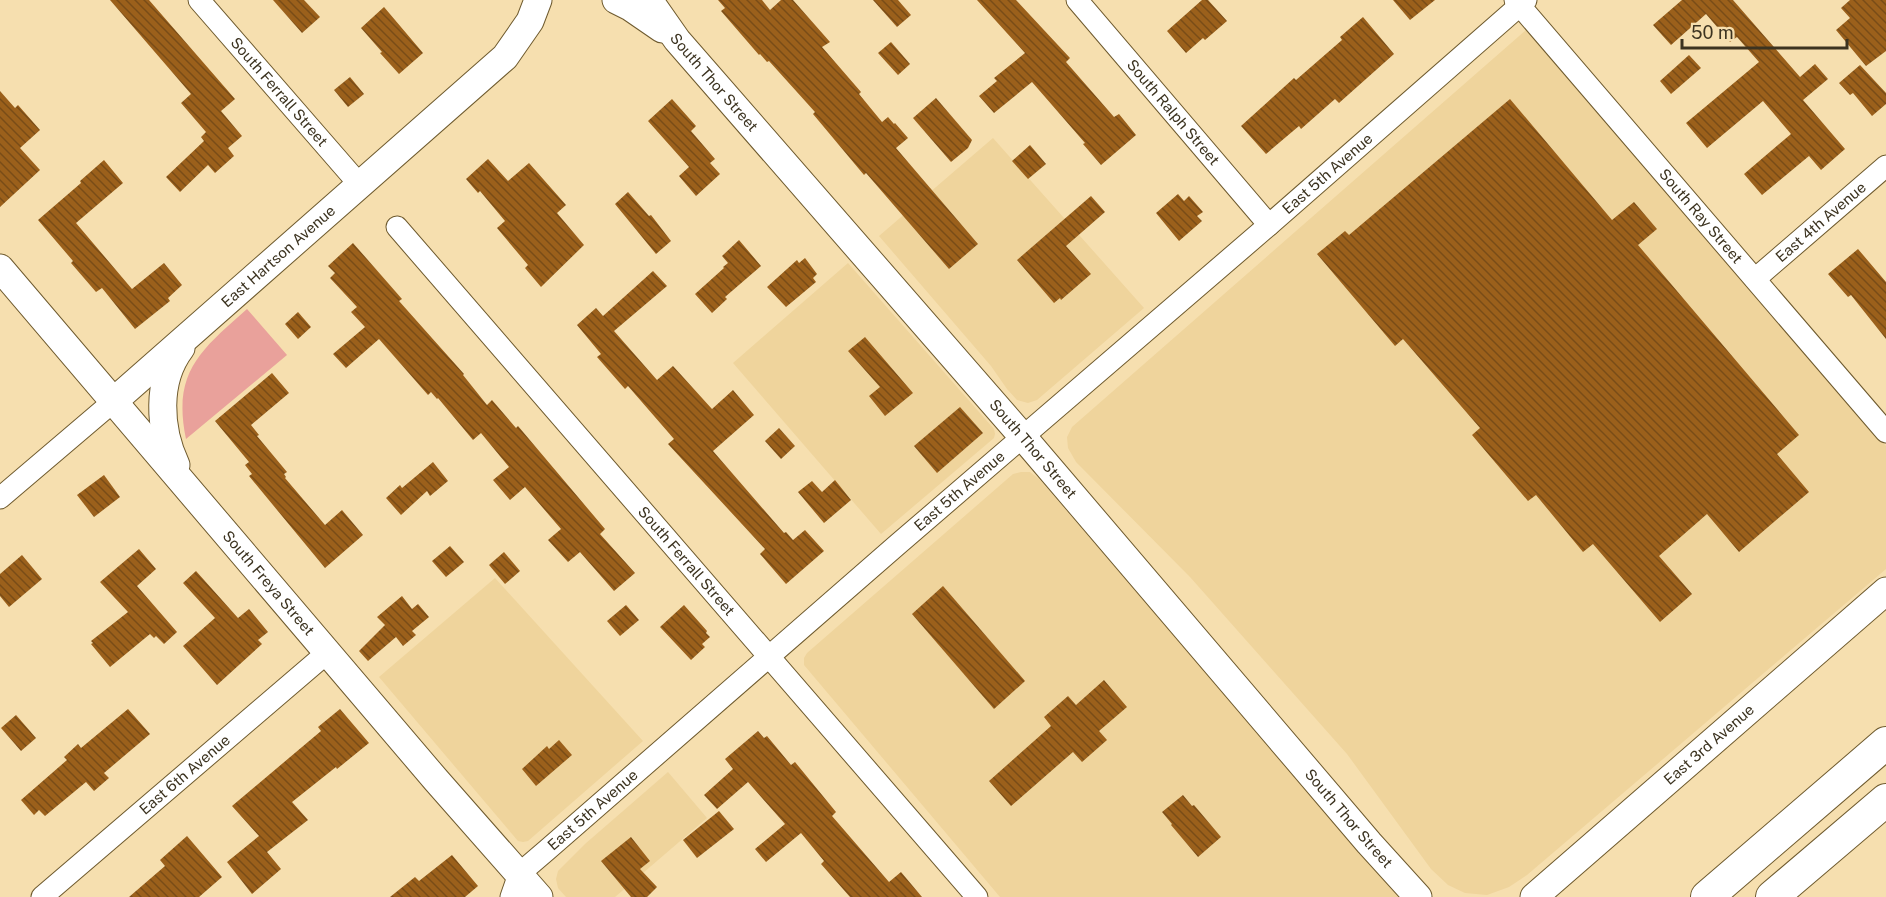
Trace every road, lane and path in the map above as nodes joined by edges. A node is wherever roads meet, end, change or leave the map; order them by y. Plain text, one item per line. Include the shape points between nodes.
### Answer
1 (199, 0) edge
2 (538, 0) edge
3 (616, 0) edge
4 (649, 0) edge
5 (1077, 0) edge
6 (1520, 2) edge
7 (677, 40) junction
8 (1886, 166) edge
9 (359, 184) junction
10 (1269, 225) junction
11 (397, 227) dead end
12 (0, 268) edge
13 (1755, 279) junction
14 (199, 326) junction
15 (114, 400) junction
16 (1886, 432) edge
17 (1023, 437) junction
18 (193, 492) junction
19 (0, 498) edge
20 (1886, 591) edge
21 (328, 652) junction
22 (770, 657) junction
23 (1886, 743) edge
24 (1886, 800) edge
25 (1579, 857) junction
26 (515, 886) edge
27 (42, 897) edge
28 (539, 897) edge
29 (977, 897) edge
30 (1418, 897) edge
31 (1513, 897) edge
32 (1534, 897) edge
33 (1707, 897) edge
34 (1772, 897) edge

1 - 9 street, South Ferrall Street
2 - 9 main road, East Hartson Avenue via 530,21 505,57
3 - 7 main road
4 - 7 main road, South Thor Street
5 - 10 street, South Ralph Street
6 - 10 street, East 5th Avenue
6 - 13 street, South Ray Street
7 - 17 main road, South Thor Street
8 - 13 street, East 4th Avenue
9 - 14 main road, East Hartson Avenue
10 - 17 street, East 5th Avenue
11 - 22 street, South Ferrall Street
12 - 15 main road, South Freya Street
13 - 16 street, South Ray Street
14 - 15 main road, East Hartson Avenue
14 - 18 main road via 169,370 163,411 175,463
15 - 18 main road, South Freya Street
15 - 19 street, East Hartson Avenue
17 - 22 street, East 5th Avenue
17 - 30 main road, South Thor Street
18 - 21 main road, South Freya Street
20 - 25 main road, East 3rd Avenue
21 - 26 main road, South Freya Street
21 - 27 street, East 6th Avenue
22 - 26 street, East 5th Avenue
22 - 29 street, South Ferrall Street
23 - 33 highway
24 - 34 highway
25 - 31 main road
25 - 32 main road, East 3rd Avenue
26 - 28 main road, South Freya Street

